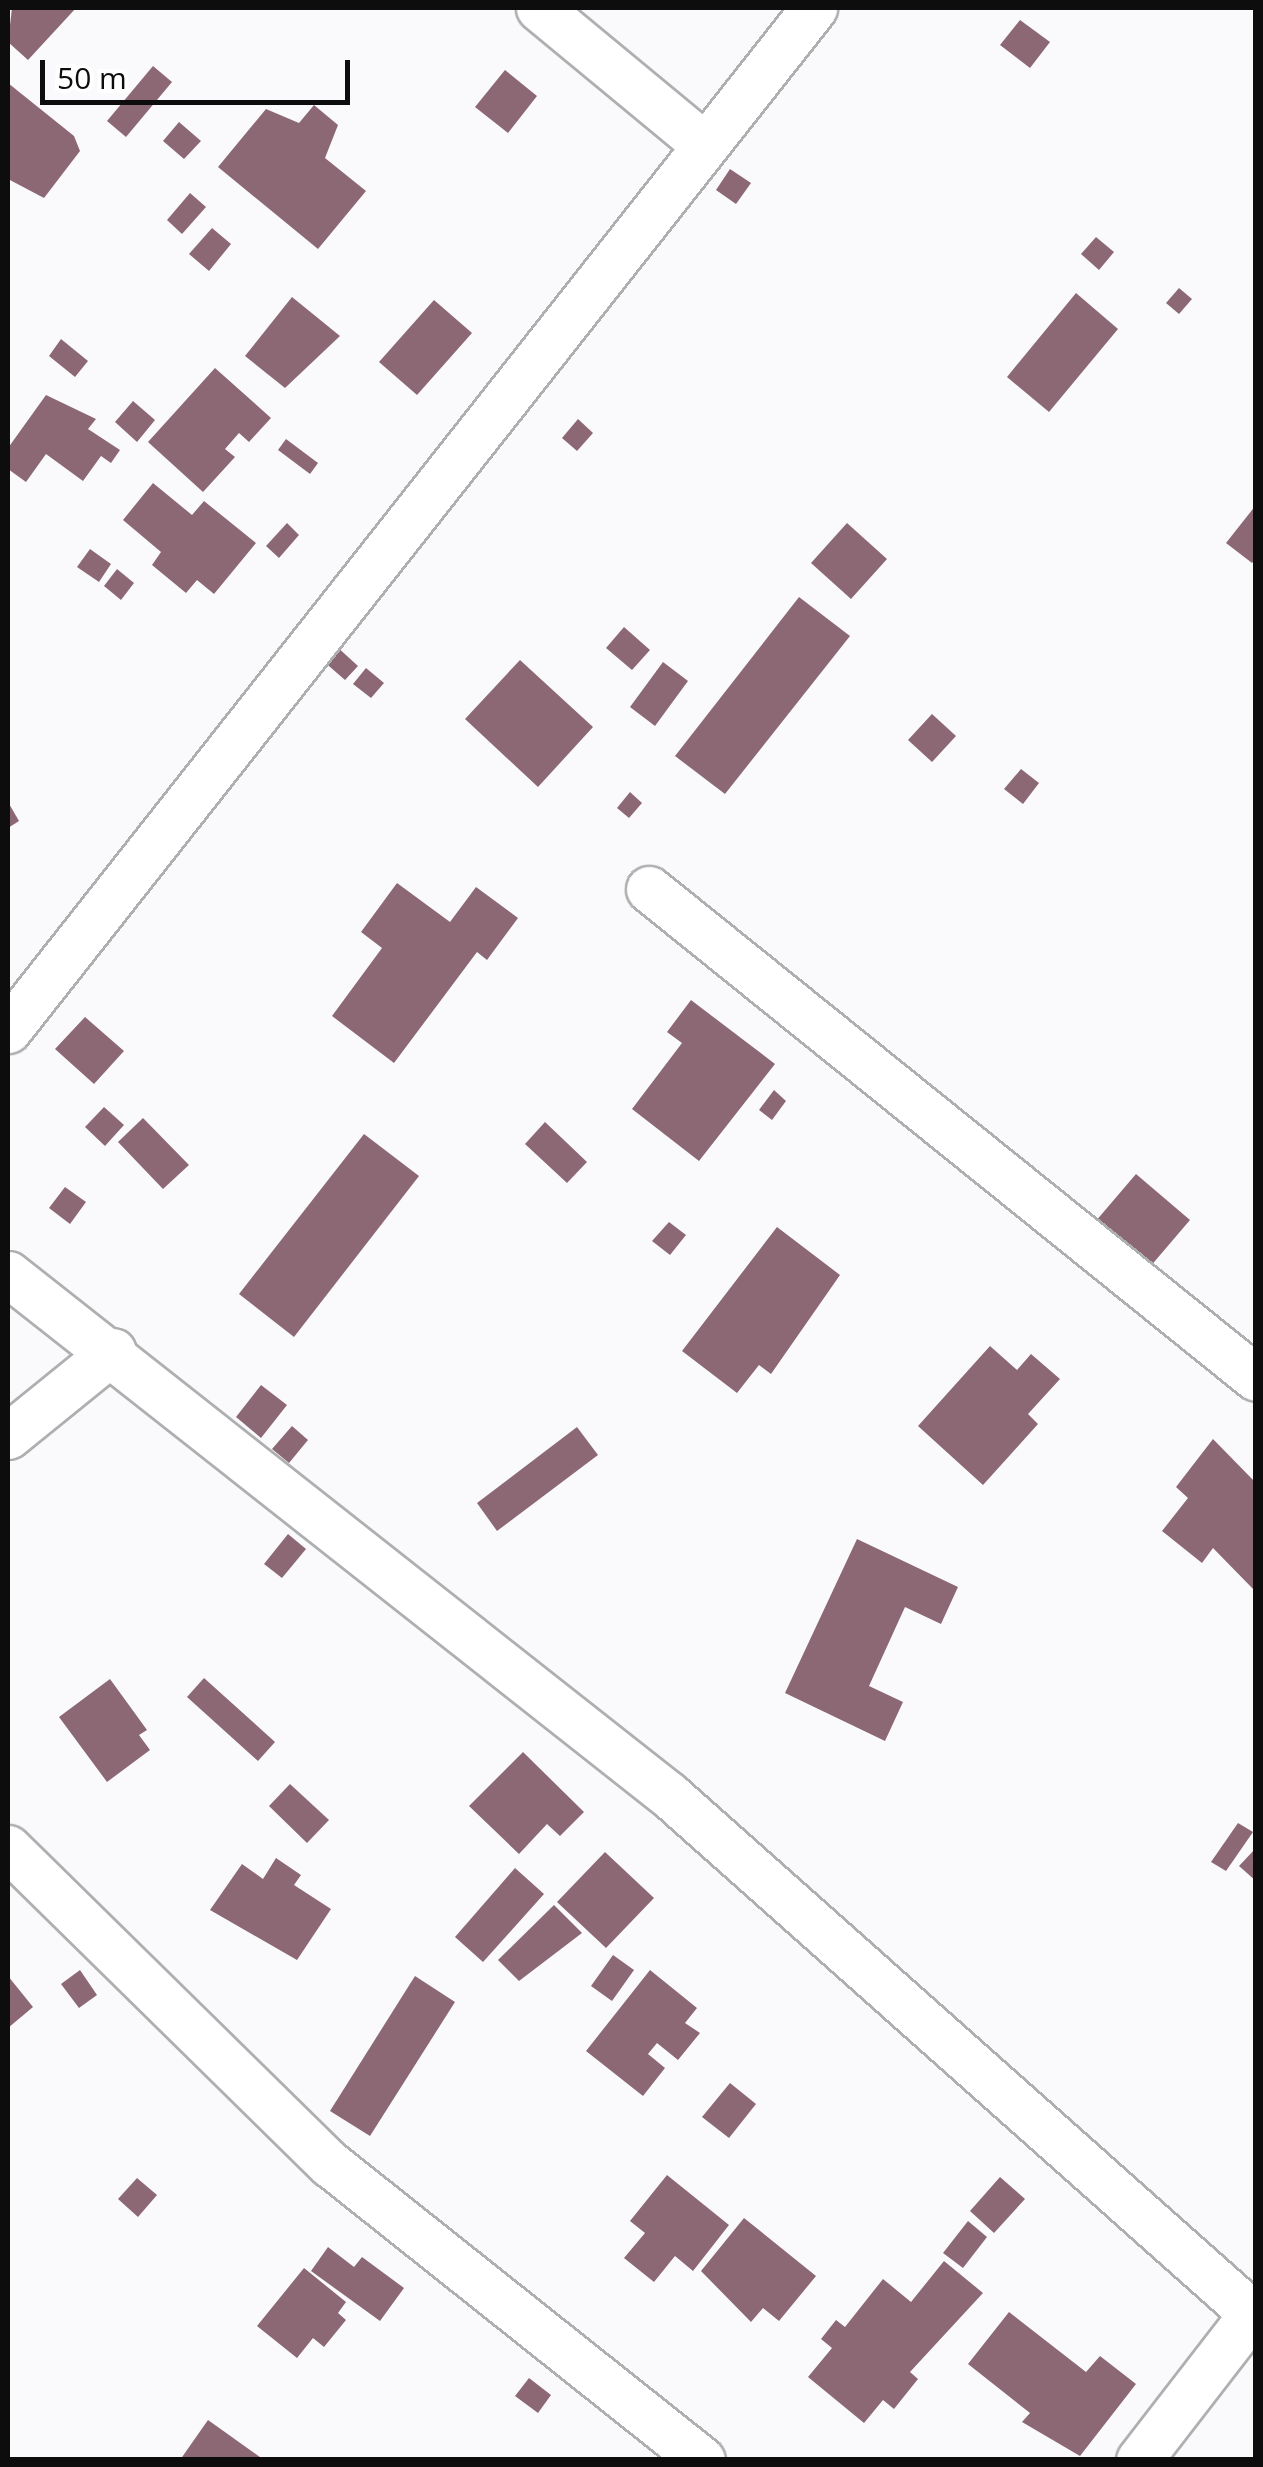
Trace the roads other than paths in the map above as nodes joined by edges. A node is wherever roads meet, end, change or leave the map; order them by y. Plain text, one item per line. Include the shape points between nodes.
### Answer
1 (538, 8) edge
2 (814, 8) edge
3 (702, 143) junction
4 (649, 889) dead end
5 (8, 1030) edge
6 (8, 1274) edge
7 (112, 1352) junction
8 (1256, 1378) edge
9 (8, 1436) edge
10 (8, 1848) edge
11 (1254, 2315) edge
12 (702, 2460) edge
13 (1140, 2460) edge

1 - 3 street
2 - 3 street
3 - 5 street
4 - 8 street
6 - 7 street
7 - 9 street
7 - 11 street via 669,1795
10 - 12 street via 330,2164
11 - 13 street

